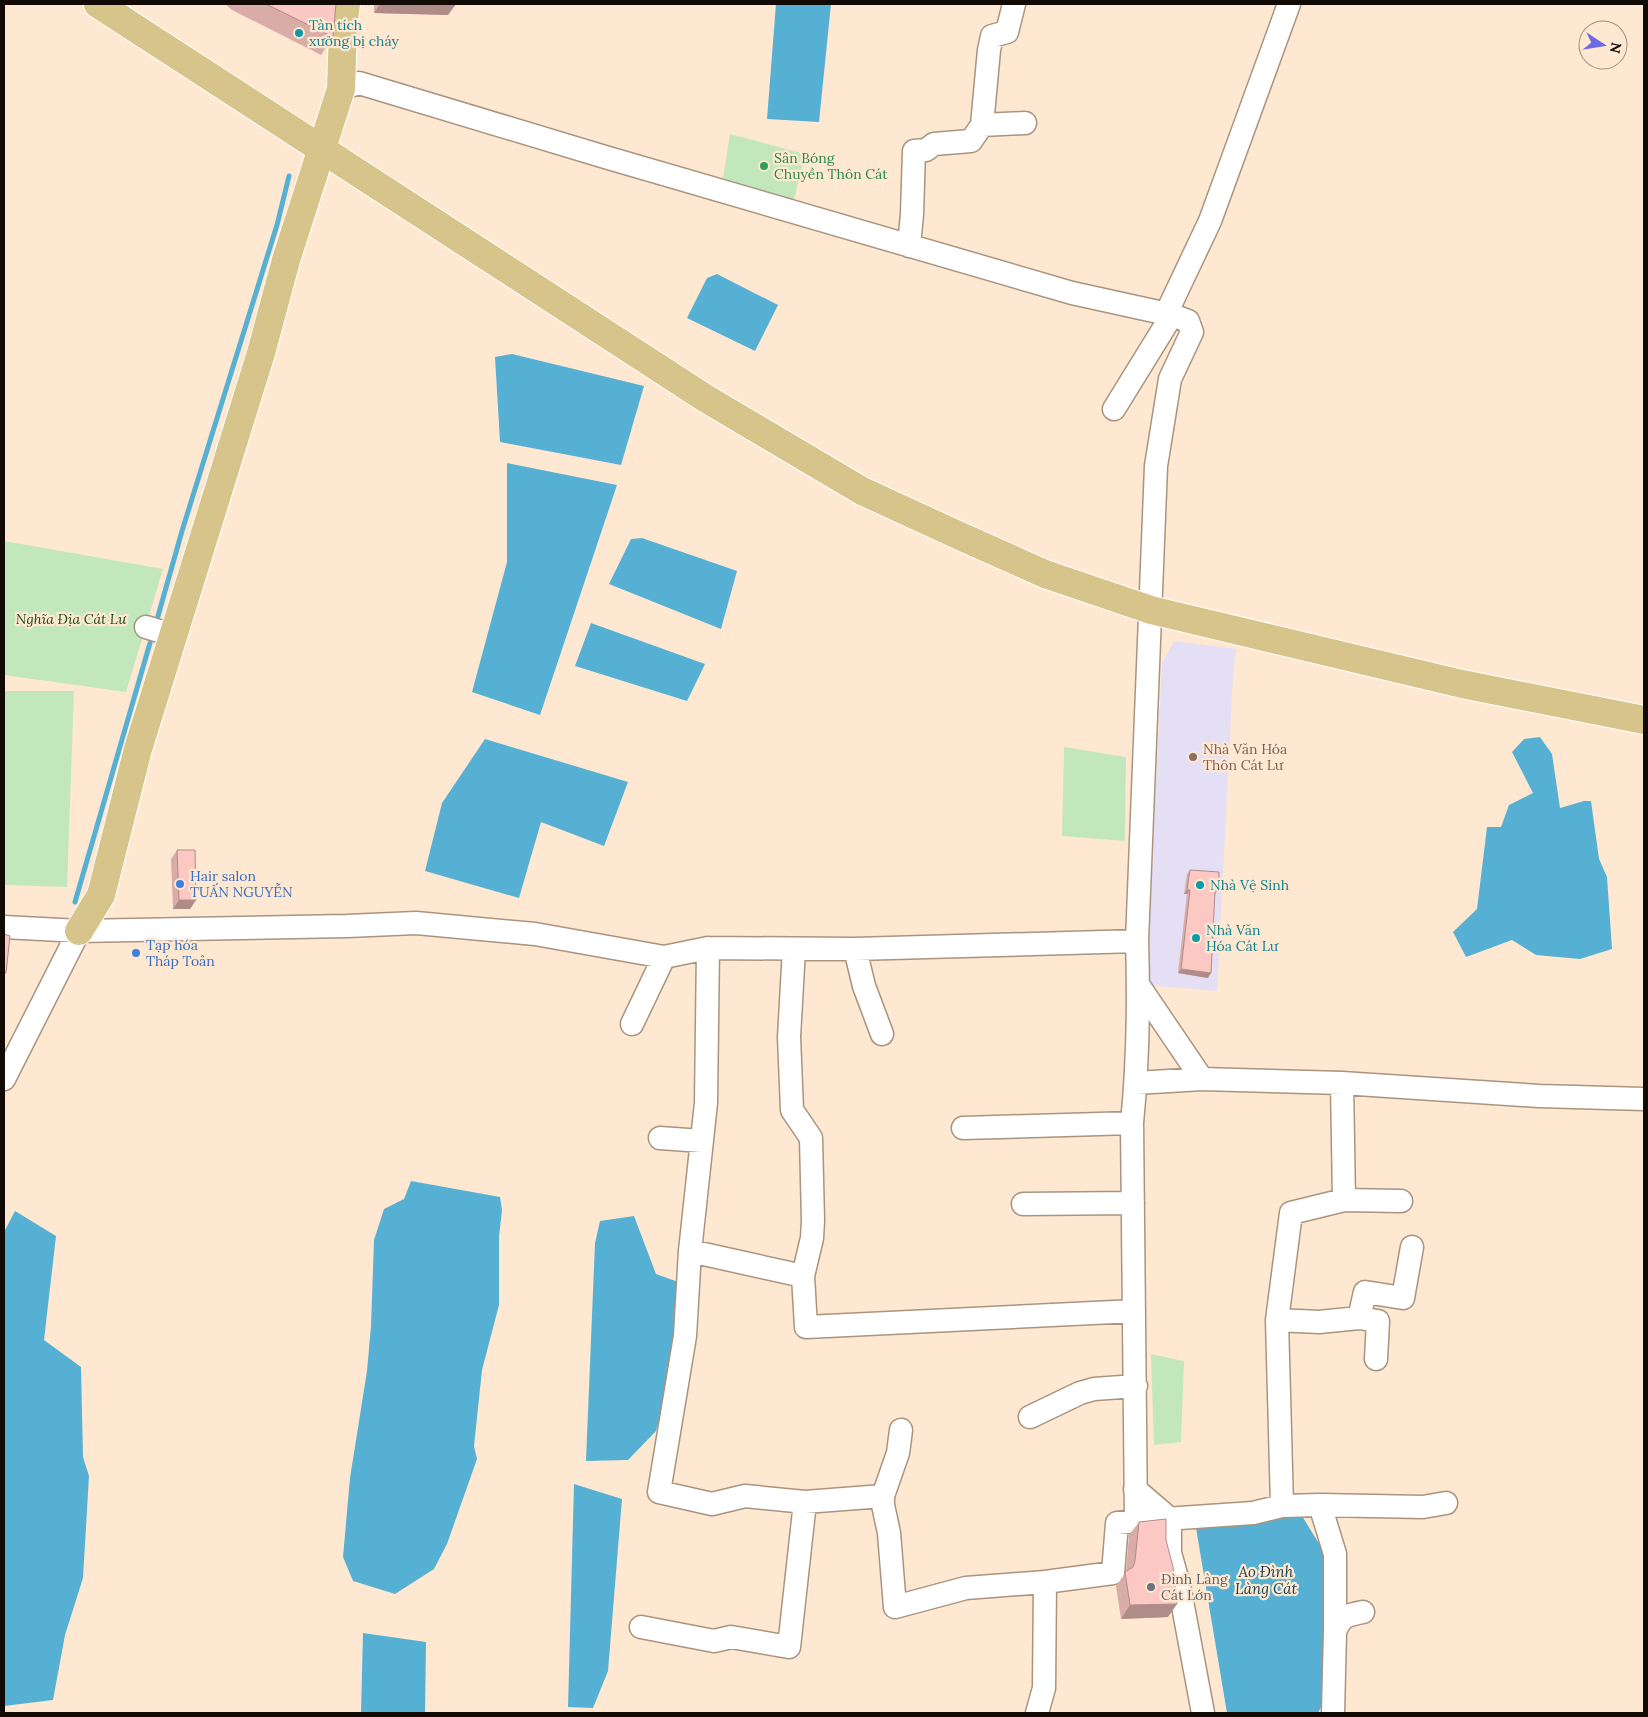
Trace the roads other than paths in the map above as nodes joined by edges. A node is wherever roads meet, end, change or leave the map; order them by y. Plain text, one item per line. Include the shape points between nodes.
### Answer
1 (98, 4) edge
2 (346, 4) edge
3 (1014, 4) edge
4 (1289, 4) edge
5 (350, 86) junction
6 (1025, 123) dead end
7 (982, 125) junction
8 (323, 150) junction
9 (909, 246) junction
10 (1169, 314) junction
11 (1114, 409) dead end
12 (1151, 610) junction
13 (146, 627) dead end
14 (172, 635) junction
15 (1644, 720) edge
16 (101, 895) junction
17 (4, 927) edge
18 (120, 930) junction
19 (79, 931) junction
20 (1137, 942) junction
21 (708, 948) junction
22 (794, 949) junction
23 (856, 949) junction
24 (664, 957) junction
25 (1139, 986) junction
26 (632, 1024) dead end
27 (882, 1034) dead end
28 (4, 1079) edge
29 (1202, 1079) junction
30 (1342, 1082) junction
31 (1136, 1083) junction
32 (1644, 1100) edge
33 (1132, 1123) junction
34 (964, 1128) dead end
35 (660, 1138) dead end
36 (702, 1141) junction
37 (1344, 1200) junction
38 (1401, 1201) dead end
39 (1133, 1202) junction
40 (1022, 1204) dead end
41 (1412, 1247) dead end
42 (690, 1251) junction
43 (803, 1276) junction
44 (1134, 1311) junction
45 (1359, 1318) junction
46 (1278, 1320) junction
47 (1376, 1359) dead end
48 (1136, 1386) junction
49 (1030, 1416) dead end
50 (901, 1430) dead end
51 (1135, 1489) junction
52 (883, 1496) junction
53 (805, 1502) junction
54 (1446, 1503) dead end
55 (1320, 1505) junction
56 (1282, 1506) junction
57 (1170, 1518) junction
58 (1136, 1521) junction
59 (1045, 1582) junction
60 (1364, 1612) dead end
61 (648, 1632) dead end
62 (1335, 1632) junction
63 (1037, 1713) edge
64 (1204, 1713) edge
65 (1333, 1713) edge

1 - 8 main road
2 - 5 main road via 342,60
3 - 7 street via 1007,32 992,36
4 - 10 street via 1210,221
5 - 8 main road
5 - 9 street
6 - 7 street
7 - 9 street via 971,141 934,144 926,150 914,151
8 - 12 main road via 705,398 862,491 1045,574
8 - 14 main road via 286,260 261,353
9 - 10 street via 1072,294
10 - 11 street
10 - 12 street via 1188,321 1192,332 1170,378 1162,423 1156,466
12 - 15 main road via 1462,684
12 - 20 street via 1147,839
13 - 14 street
14 - 16 main road via 133,766
16 - 18 street
16 - 19 main road
17 - 19 street
18 - 19 street
18 - 24 street via 416,923 535,934
19 - 28 street
20 - 23 street
20 - 25 street
21 - 22 street
21 - 24 street
21 - 36 street via 706,1103
22 - 23 street
22 - 43 street via 789,1037 792,1110 811,1138 813,1222
23 - 27 street via 864,986
24 - 26 street
25 - 29 street
25 - 31 street
29 - 30 street
29 - 31 street
30 - 32 street
30 - 37 street
31 - 33 street
33 - 34 street
33 - 39 street
35 - 36 street
36 - 42 street
37 - 38 street
37 - 46 street via 1291,1213
39 - 40 street
39 - 44 street
41 - 45 street via 1403,1298 1365,1292
42 - 43 street
42 - 53 street via 685,1336 659,1492 712,1504 745,1496
43 - 44 street via 806,1327
44 - 48 street
45 - 46 street via 1319,1322
45 - 47 street via 1378,1320
46 - 56 street
48 - 49 street via 1094,1389
48 - 51 street
50 - 52 street via 898,1453
51 - 57 street
51 - 58 street
52 - 53 street
52 - 59 street via 895,1607 966,1588
53 - 61 street via 789,1647 731,1637 714,1641
54 - 55 street via 1423,1507
55 - 56 street
55 - 62 street via 1335,1554
56 - 57 street via 1253,1513
57 - 58 street
57 - 64 street via 1170,1553
58 - 59 street via 1116,1523 1113,1573
59 - 63 street via 1044,1688
60 - 62 street via 1347,1615
62 - 65 street

